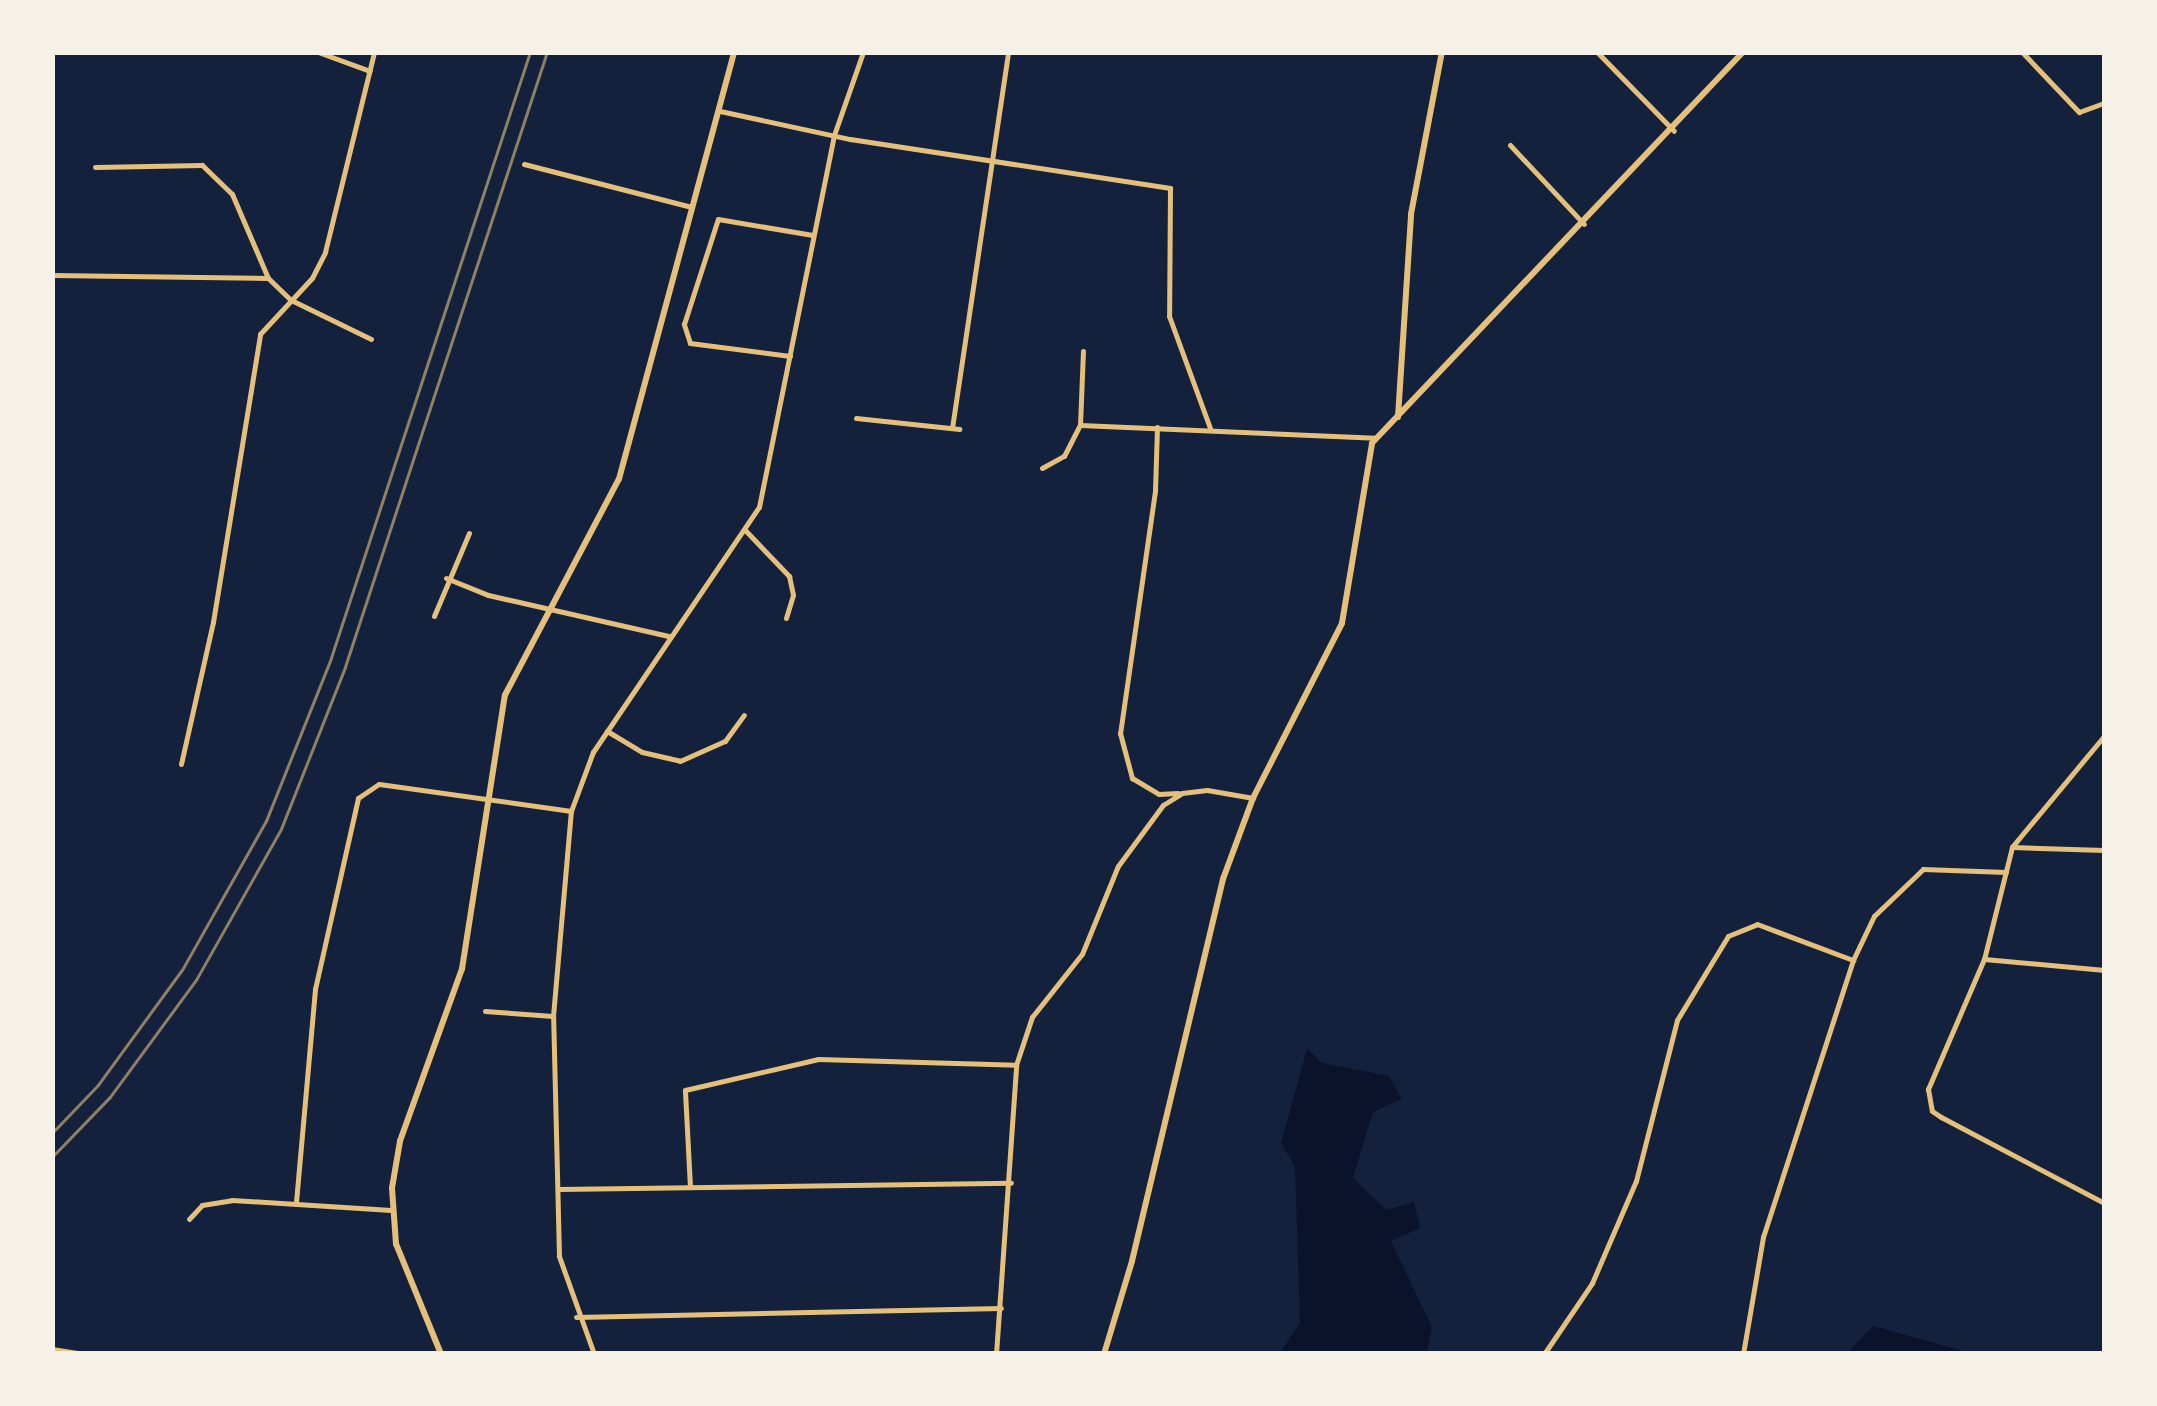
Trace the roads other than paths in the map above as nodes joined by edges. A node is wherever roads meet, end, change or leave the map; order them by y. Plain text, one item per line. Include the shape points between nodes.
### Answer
1 (318, 52) edge
2 (374, 52) edge
3 (734, 52) edge
4 (863, 52) edge
5 (1008, 52) edge
6 (1442, 52) edge
7 (1597, 52) edge
8 (1743, 52) edge
9 (2022, 52) edge
10 (370, 71) junction
11 (2104, 103) edge
12 (720, 111) junction
13 (1674, 131) junction
14 (834, 136) junction
15 (1510, 145) dead end
16 (992, 163) junction
17 (524, 164) dead end
18 (95, 168) dead end
19 (695, 208) junction
20 (1584, 224) junction
21 (813, 235) junction
22 (52, 275) edge
23 (268, 278) junction
24 (291, 300) junction
25 (371, 340) dead end
26 (1083, 351) dead end
27 (790, 356) junction
28 (856, 418) dead end
29 (1398, 418) junction
30 (1080, 424) junction
31 (1157, 427) junction
32 (1210, 428) junction
33 (1375, 438) junction
34 (1042, 468) dead end
35 (745, 530) junction
36 (468, 534) dead end
37 (446, 578) junction
38 (550, 604) junction
39 (434, 616) dead end
40 (786, 618) dead end
41 (668, 636) junction
42 (744, 715) dead end
43 (607, 731) junction
44 (2104, 736) edge
45 (181, 764) dead end
46 (1182, 793) junction
47 (1254, 798) junction
48 (487, 802) junction
49 (572, 811) junction
50 (2012, 846) junction
51 (2104, 850) edge
52 (2006, 872) junction
53 (1984, 959) junction
54 (1853, 960) junction
55 (2104, 970) edge
56 (485, 1011) dead end
57 (553, 1016) junction
58 (1016, 1065) junction
59 (1011, 1183) junction
60 (690, 1187) junction
61 (560, 1190) junction
62 (296, 1202) junction
63 (2104, 1203) edge
64 (392, 1210) junction
65 (189, 1219) dead end
66 (1002, 1308) junction
67 (576, 1317) junction
68 (52, 1349) edge
69 (84, 1354) edge
70 (441, 1354) edge
71 (594, 1354) edge
72 (996, 1354) edge
73 (1104, 1354) edge
74 (1544, 1354) edge
75 (1743, 1354) edge

1 - 10 street
2 - 10 street
3 - 12 main road
4 - 14 street
5 - 16 street
6 - 29 main road via 1410,214
7 - 13 street
8 - 13 main road
9 - 11 street via 2079,112
10 - 24 street via 340,209 312,278
12 - 14 street
12 - 19 main road
13 - 20 main road
14 - 16 street
14 - 21 street
15 - 20 street
16 - 28 street via 956,428
16 - 32 street via 1170,188 1169,316
17 - 19 street
18 - 23 street via 202,164 232,194
19 - 38 main road via 618,479
20 - 29 main road
21 - 27 street
21 - 27 street via 718,219 684,324 687,338
22 - 23 street
23 - 24 street
24 - 25 street
24 - 45 street via 260,334 214,622
26 - 30 street
27 - 35 street via 768,482
29 - 33 main road
30 - 31 street
30 - 34 street via 1064,456
31 - 32 street
31 - 46 street via 1155,491 1120,734 1132,778 1160,794
32 - 33 street
33 - 47 main road via 1342,623
35 - 40 street via 790,576
35 - 41 street
36 - 37 street
37 - 38 street via 488,595
37 - 39 street
38 - 41 street
38 - 48 main road via 505,695
41 - 43 street
42 - 43 street via 735,732 702,756 680,761 642,752
43 - 49 street via 580,778
44 - 50 street
46 - 47 street
46 - 58 street via 1134,840 1082,954 1032,1017
47 - 73 main road via 1202,956
48 - 49 street
48 - 62 street via 379,784 358,798 315,989
48 - 64 main road via 462,969 400,1141
49 - 57 street
50 - 51 street
50 - 52 street
52 - 53 street
52 - 54 street via 1935,865 1914,873 1874,916
53 - 55 street
53 - 63 street via 1931,1073 1928,1100 1941,1117
54 - 74 street via 1758,924 1728,936 1677,1020 1649,1142 1605,1253
54 - 75 street via 1763,1237
56 - 57 street
57 - 61 street
58 - 59 street
58 - 60 street via 818,1060 685,1090
59 - 60 street
59 - 66 street
60 - 61 street
61 - 67 street via 559,1256
62 - 64 street
62 - 65 street via 232,1200 202,1205
64 - 70 main road via 407,1278
66 - 67 street
66 - 72 street
67 - 71 street
68 - 69 street

